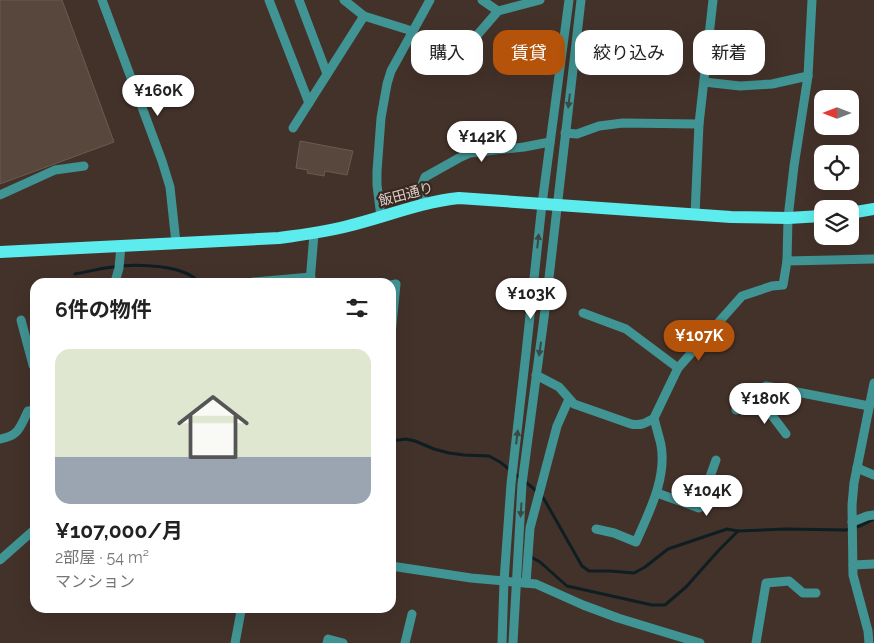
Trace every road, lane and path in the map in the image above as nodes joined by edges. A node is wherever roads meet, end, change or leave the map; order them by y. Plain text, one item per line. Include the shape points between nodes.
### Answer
1 (102, 0) edge
2 (269, 0) edge
3 (299, 0) edge
4 (344, 0) edge
5 (430, 0) edge
6 (482, 0) edge
7 (540, 0) edge
8 (569, 0) edge
9 (581, 0) edge
10 (713, 0) edge
11 (812, 0) edge
12 (522, 2) edge
13 (498, 11) junction
14 (364, 16) junction
15 (413, 30) edge
16 (482, 30) edge
17 (411, 31) edge
18 (411, 33) edge
19 (327, 74) junction
20 (808, 76) junction
21 (704, 82) junction
22 (309, 103) junction
23 (700, 124) junction
24 (293, 128) dead end
25 (565, 133) junction
26 (550, 142) junction
27 (84, 166) dead end
28 (0, 194) edge
29 (424, 204) junction
30 (542, 204) junction
31 (557, 205) junction
32 (874, 209) edge
33 (859, 212) edge
34 (695, 215) junction
35 (814, 216) edge
36 (380, 217) junction
37 (788, 218) junction
38 (314, 234) junction
39 (176, 243) junction
40 (121, 246) junction
41 (0, 252) edge
42 (874, 259) edge
43 (787, 261) junction
44 (116, 278) edge
45 (310, 278) edge
46 (583, 313) dead end
47 (21, 320) dead end
48 (30, 354) edge
49 (678, 368) junction
50 (536, 376) junction
51 (874, 383) edge
52 (569, 399) junction
53 (761, 401) junction
54 (870, 406) junction
55 (736, 410) dead end
56 (30, 411) edge
57 (654, 418) junction
58 (786, 434) dead end
59 (0, 439) edge
60 (716, 460) dead end
61 (856, 468) junction
62 (874, 475) edge
63 (657, 492) junction
64 (874, 515) edge
65 (852, 522) junction
66 (596, 529) dead end
67 (30, 533) edge
68 (0, 560) edge
69 (874, 564) edge
70 (853, 565) junction
71 (396, 567) edge
72 (504, 581) junction
73 (516, 582) junction
74 (526, 583) junction
75 (816, 593) dead end
76 (241, 613) edge
77 (412, 614) dead end
78 (235, 643) edge
79 (327, 643) edge
80 (343, 643) edge
81 (405, 643) edge
82 (502, 643) edge
83 (513, 643) edge
84 (700, 643) edge
85 (756, 643) edge
86 (869, 643) edge

1 - 39 street via 165,169
2 - 22 street
3 - 19 street
4 - 14 street
5 - 15 street
6 - 13 street
7 - 12 street
8 - 26 street
9 -> 25 street
10 - 21 street
11 - 20 street
12 - 13 street
13 - 16 street
14 - 17 street
14 - 19 street
18 - 36 street via 391,71 381,118 377,170
19 - 22 street
20 - 21 street via 772,84 740,86
20 - 37 street
21 - 23 street
22 - 24 street
23 - 25 street via 623,123 599,126 577,134
23 - 34 street
25 - 31 street
26 - 29 street via 470,153 459,158 425,177 421,187
26 - 30 street
27 - 28 street via 54,170
29 - 30 main road, 飯田通り via 459,198
29 - 36 main road, 飯田通り
30 - 31 main road, 飯田通り
72 -> 30 street via 511,484
31 - 34 main road, 飯田通り
31 -> 50 street
32 - 33 main road
34 - 37 main road, 飯田通り
35 - 37 main road, 飯田通り
36 - 38 main road, 飯田通り
37 - 43 street
38 - 39 main road, 飯田通り
38 - 45 street
39 - 40 main road, 飯田通り
40 - 41 main road, 飯田通り
40 - 44 street
42 - 43 street
43 - 49 street via 783,285 742,296
46 - 49 street via 626,329
47 - 48 street
49 - 57 street
50 - 52 street via 558,387
50 -> 73 street via 522,484
51 - 54 street
52 - 57 street via 574,404 631,424 646,423
52 - 74 street via 557,426 530,528
53 - 54 street via 766,386
53 - 55 street
53 - 58 street
54 - 61 street
56 - 59 street via 16,433
57 - 63 street via 661,446
60 - 63 street via 699,508
61 - 62 street
61 - 65 street
63 - 66 street via 636,542
64 - 65 street
65 - 70 street
67 - 68 street
69 - 70 street
70 - 86 street
71 - 72 street
72 - 73 street
72 - 82 street
73 - 74 street
73 - 83 street
74 - 84 street via 536,584 618,618
75 - 85 street via 803,593 788,581 766,583
76 - 78 street
77 - 81 street
79 - 80 street via 328,639

